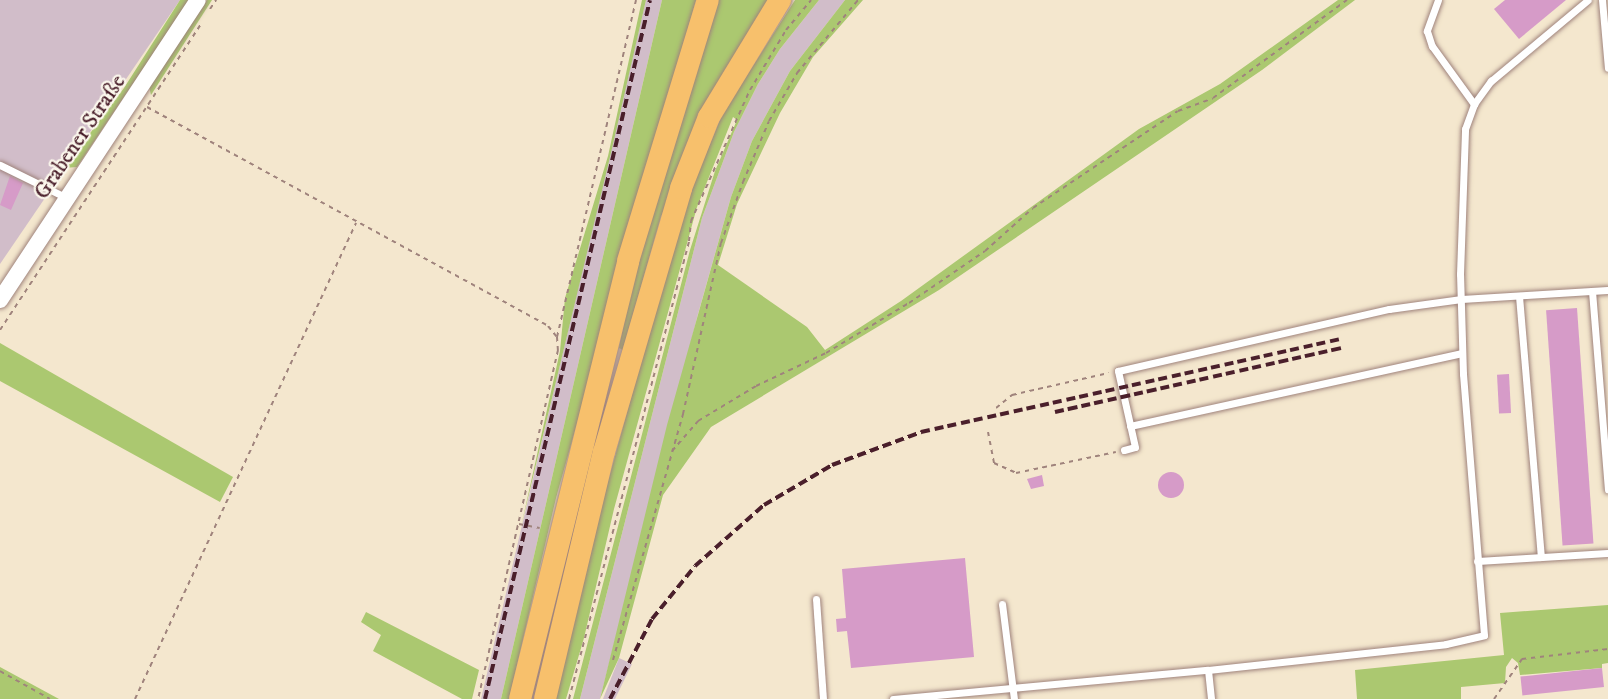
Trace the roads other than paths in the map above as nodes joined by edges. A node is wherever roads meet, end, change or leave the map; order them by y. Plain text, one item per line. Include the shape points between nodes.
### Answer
1 (708, 0) edge
2 (780, 0) edge
3 (1438, 0) edge
4 (1588, 0) edge
5 (1602, 0) edge
6 (204, 5) edge
7 (1608, 68) edge
8 (1474, 104) junction
9 (0, 165) edge
10 (67, 198) junction
11 (1608, 290) edge
12 (1592, 291) junction
13 (1520, 296) junction
14 (1461, 299) junction
15 (0, 300) edge
16 (1462, 353) junction
17 (1130, 426) junction
18 (1124, 450) road end
19 (1608, 489) edge
20 (1608, 552) edge
21 (1541, 557) junction
22 (1476, 561) junction
23 (816, 599) dead end
24 (1002, 604) dead end
25 (1208, 670) junction
26 (1013, 688) junction
27 (520, 699) edge
28 (544, 699) edge
29 (823, 699) edge
30 (893, 699) edge
31 (1014, 699) edge
32 (1211, 699) edge

1 - 27 highway via 628,261
2 - 28 highway via 724,87 681,188 604,452
3 - 8 lane via 1427,31 1432,46
4 - 8 lane via 1491,81
5 - 7 lane
6 - 10 street, Grabener Straße
8 - 14 lane via 1465,129
9 - 10 lane
10 - 15 street, Grabener Straße
11 - 12 lane
12 - 13 lane
12 - 19 lane
13 - 14 lane
13 - 21 lane
14 - 16 lane
14 - 17 lane via 1389,309 1118,371
16 - 17 lane
16 - 22 lane
17 - 18 lane via 1135,447
20 - 21 lane
21 - 22 lane
22 - 25 lane via 1484,635 1446,644
23 - 29 lane
24 - 26 lane
25 - 26 lane
25 - 32 lane
26 - 30 lane
26 - 31 lane

